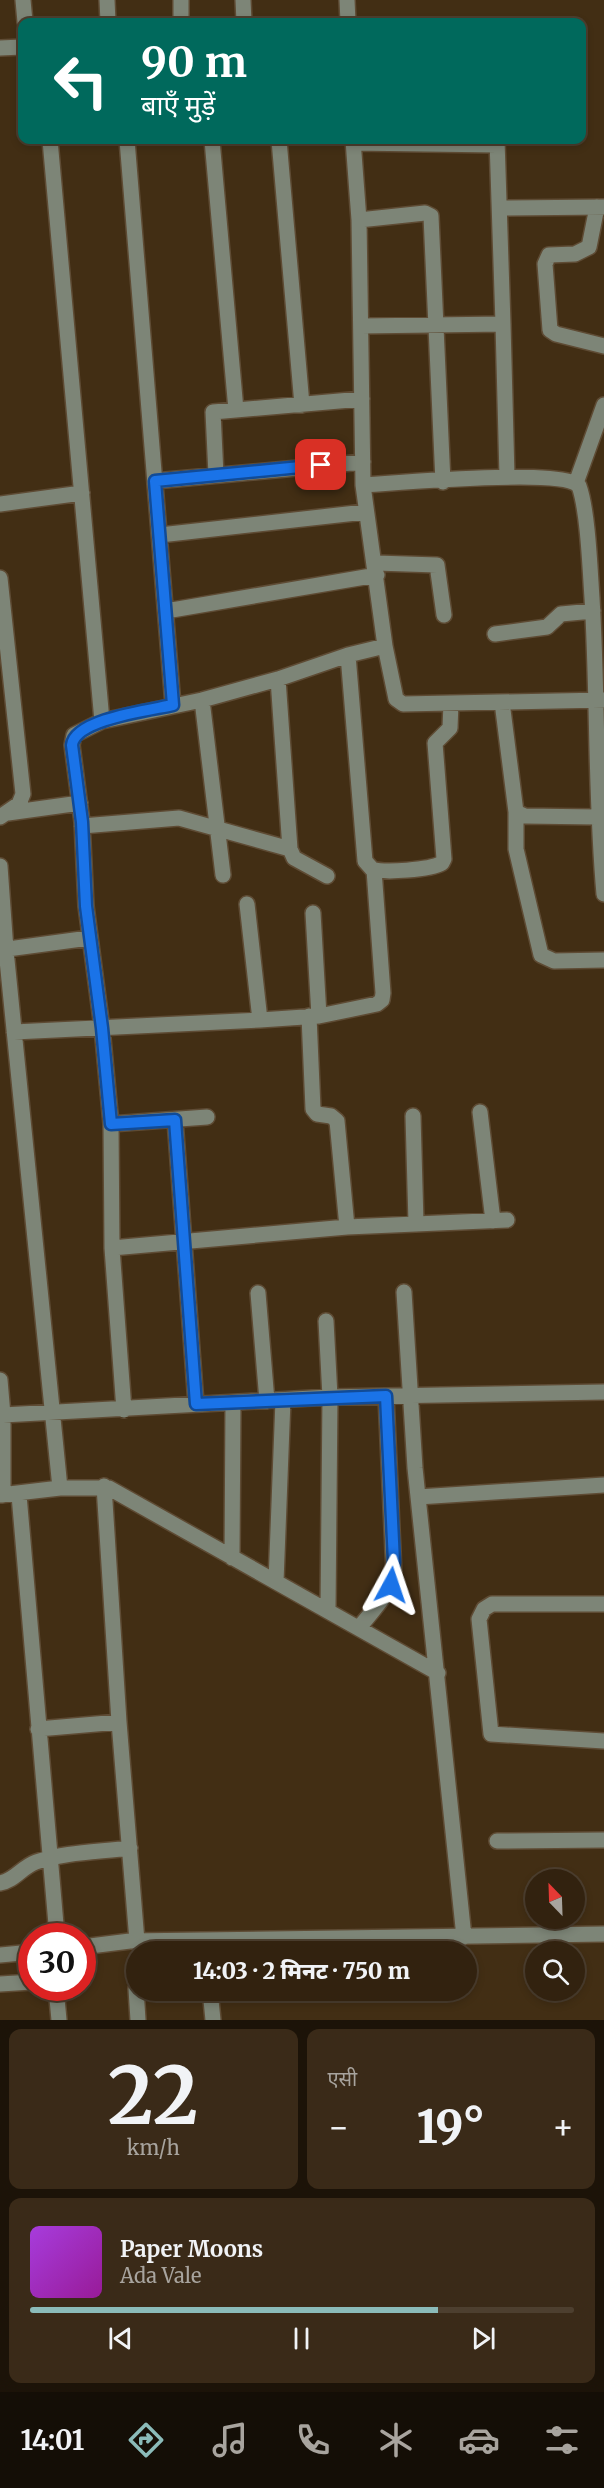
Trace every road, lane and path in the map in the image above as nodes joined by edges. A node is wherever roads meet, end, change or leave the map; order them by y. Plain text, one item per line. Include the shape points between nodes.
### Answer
1 (23, 0) edge
2 (107, 0) edge
3 (181, 0) edge
4 (243, 0) edge
5 (348, 0) edge
6 (25, 18) edge
7 (108, 18) edge
8 (182, 18) edge
9 (244, 18) edge
10 (348, 18) edge
11 (18, 47) edge
12 (0, 48) edge
13 (50, 144) edge
14 (127, 144) edge
15 (212, 144) edge
16 (279, 144) edge
17 (353, 144) edge
18 (497, 144) edge
19 (601, 207) edge
20 (500, 208) junction
21 (359, 220) junction
22 (503, 324) junction
23 (436, 325) junction
24 (361, 326) junction
25 (604, 346) edge
26 (362, 399) junction
27 (303, 405) junction
28 (604, 405) edge
29 (236, 410) junction
30 (363, 462) junction
31 (216, 475) junction
32 (507, 477) junction
33 (155, 481) junction
34 (443, 482) junction
35 (576, 483) junction
36 (363, 484) junction
37 (82, 493) junction
38 (0, 504) edge
39 (366, 512) junction
40 (160, 536) junction
41 (376, 569) junction
42 (0, 578) edge
43 (1, 604) edge
44 (593, 610) junction
45 (166, 611) junction
46 (444, 615) dead end
47 (495, 634) dead end
48 (385, 646) junction
49 (348, 655) junction
50 (278, 679) junction
51 (202, 699) junction
52 (601, 700) edge
53 (502, 702) junction
54 (6, 703) edge
55 (451, 703) junction
56 (173, 705) junction
57 (102, 721) junction
58 (80, 803) junction
59 (516, 812) junction
60 (2, 816) edge
61 (597, 817) junction
62 (82, 826) junction
63 (218, 829) junction
64 (290, 849) junction
65 (0, 866) edge
66 (374, 870) junction
67 (224, 874) dead end
68 (327, 876) dead end
69 (604, 894) edge
70 (247, 904) dead end
71 (313, 913) dead end
72 (89, 938) junction
73 (3, 950) edge
74 (604, 960) edge
75 (314, 1016) junction
76 (260, 1020) junction
77 (102, 1028) junction
78 (14, 1032) junction
79 (480, 1112) dead end
80 (413, 1116) dead end
81 (207, 1117) dead end
82 (175, 1120) junction
83 (111, 1124) junction
84 (416, 1223) junction
85 (347, 1227) junction
86 (183, 1243) junction
87 (112, 1248) junction
88 (404, 1292) dead end
89 (258, 1293) dead end
90 (326, 1321) dead end
91 (0, 1380) edge
92 (604, 1392) edge
93 (386, 1396) junction
94 (411, 1396) junction
95 (330, 1397) junction
96 (283, 1400) junction
97 (267, 1401) junction
98 (196, 1404) junction
99 (232, 1404) junction
100 (124, 1410) junction
101 (54, 1411) junction
102 (3, 1415) junction
103 (604, 1485) edge
104 (104, 1486) junction
105 (60, 1488) junction
106 (20, 1494) junction
107 (2, 1495) edge
108 (418, 1497) junction
109 (232, 1558) junction
110 (276, 1582) junction
111 (604, 1604) edge
112 (328, 1610) junction
113 (359, 1628) junction
114 (438, 1672) junction
115 (119, 1722) junction
116 (38, 1729) junction
117 (604, 1740) edge
118 (496, 1840) dead end
119 (604, 1840) edge
120 (130, 1848) junction
121 (49, 1858) junction
122 (0, 1883) edge
123 (56, 1923) edge
124 (604, 1934) edge
125 (464, 1937) junction
126 (137, 1941) joint
127 (126, 1942) edge
128 (96, 1945) edge
129 (18, 1953) edge
130 (0, 1955) edge
131 (18, 1983) edge
132 (0, 1984) edge
133 (57, 2001) edge
134 (137, 2001) edge
135 (211, 2001) edge
136 (59, 2020) edge
137 (138, 2020) edge
138 (213, 2020) edge

1 - 6 street
2 - 7 street
3 - 8 street
4 - 9 street
5 - 10 street
11 - 12 street
13 - 37 street
14 - 33 street
15 - 29 street
16 - 27 street
17 - 21 street
18 - 20 street
19 - 20 street
19 - 25 street via 589,247 575,254 547,256 546,274 550,330
20 - 22 street
21 - 23 street via 426,213 431,216
21 - 24 street
22 - 23 street
22 - 32 street
23 - 24 street
23 - 34 street
24 - 26 street
26 - 27 street
26 - 30 street
27 - 29 street
28 - 35 street
29 - 31 street via 212,413
30 - 31 street
30 - 36 street
31 - 33 street
32 - 34 street
32 - 35 street via 562,478
33 - 40 street
34 - 36 street
35 - 44 street via 581,491
36 - 39 street
37 - 38 street
37 - 57 street
39 - 40 street
39 - 41 street
40 - 45 street
41 - 45 street
41 - 46 street via 437,565
41 - 48 street
42 - 43 street
43 - 54 street
44 - 47 street via 561,614 547,627
44 - 52 street
45 - 56 street
48 - 49 street
48 - 55 street via 399,703
49 - 50 street
49 - 66 street via 365,861
50 - 51 street
50 - 64 street
51 - 56 street
51 - 63 street
52 - 53 street
52 - 61 street
53 - 55 street
53 - 59 street
54 - 60 street via 23,794 19,804
55 - 66 street via 450,728 435,743 444,859 434,867
56 - 57 street
57 - 58 street via 78,731 73,740
58 - 60 street
58 - 62 street
59 - 61 street via 525,816
59 - 74 street via 516,849 541,955 554,961
61 - 69 street
62 - 63 street via 179,818
62 - 72 street
63 - 64 street
63 - 67 street
64 - 68 street via 294,858
65 - 73 street
66 - 75 street via 382,1000 368,1008
70 - 76 street
71 - 75 street
72 - 73 street
72 - 77 street
73 - 78 street
75 - 76 street
75 - 85 street via 314,1109 336,1121
76 - 77 street
77 - 78 street
77 - 83 street
78 - 101 street
79 - 84 street via 500,1220
80 - 84 street
81 - 82 street
82 - 83 street
82 - 86 street
83 - 87 street
84 - 85 street
85 - 86 street
86 - 87 street
86 - 98 street
87 - 100 street
88 - 94 street
89 - 97 street
90 - 95 street
91 - 102 street
92 - 94 street
93 - 94 street
93 - 95 street
93 - 113 street via 394,1574 384,1598
94 - 108 street
95 - 96 street
95 - 112 street
96 - 97 street
96 - 110 street
97 - 99 street
98 - 99 street
98 - 100 street
99 - 109 street
100 - 101 street
101 - 102 street
101 - 105 street
102 - 107 street
103 - 108 street
104 - 105 street
104 - 109 street
104 - 115 street
105 - 106 street
106 - 107 street
106 - 116 street
108 - 114 street
109 - 110 street
110 - 112 street
111 - 117 street via 492,1604 479,1619 491,1734
112 - 113 street
113 - 114 street
114 - 125 street
115 - 116 street
115 - 120 street
116 - 121 street
118 - 119 street
120 - 121 street
120 - 126 street
121 - 122 street
121 - 123 street
124 - 125 street
125 - 126 street
127 - 128 street
129 - 130 street
131 - 132 street
133 - 136 street
134 - 137 street
135 - 138 street

